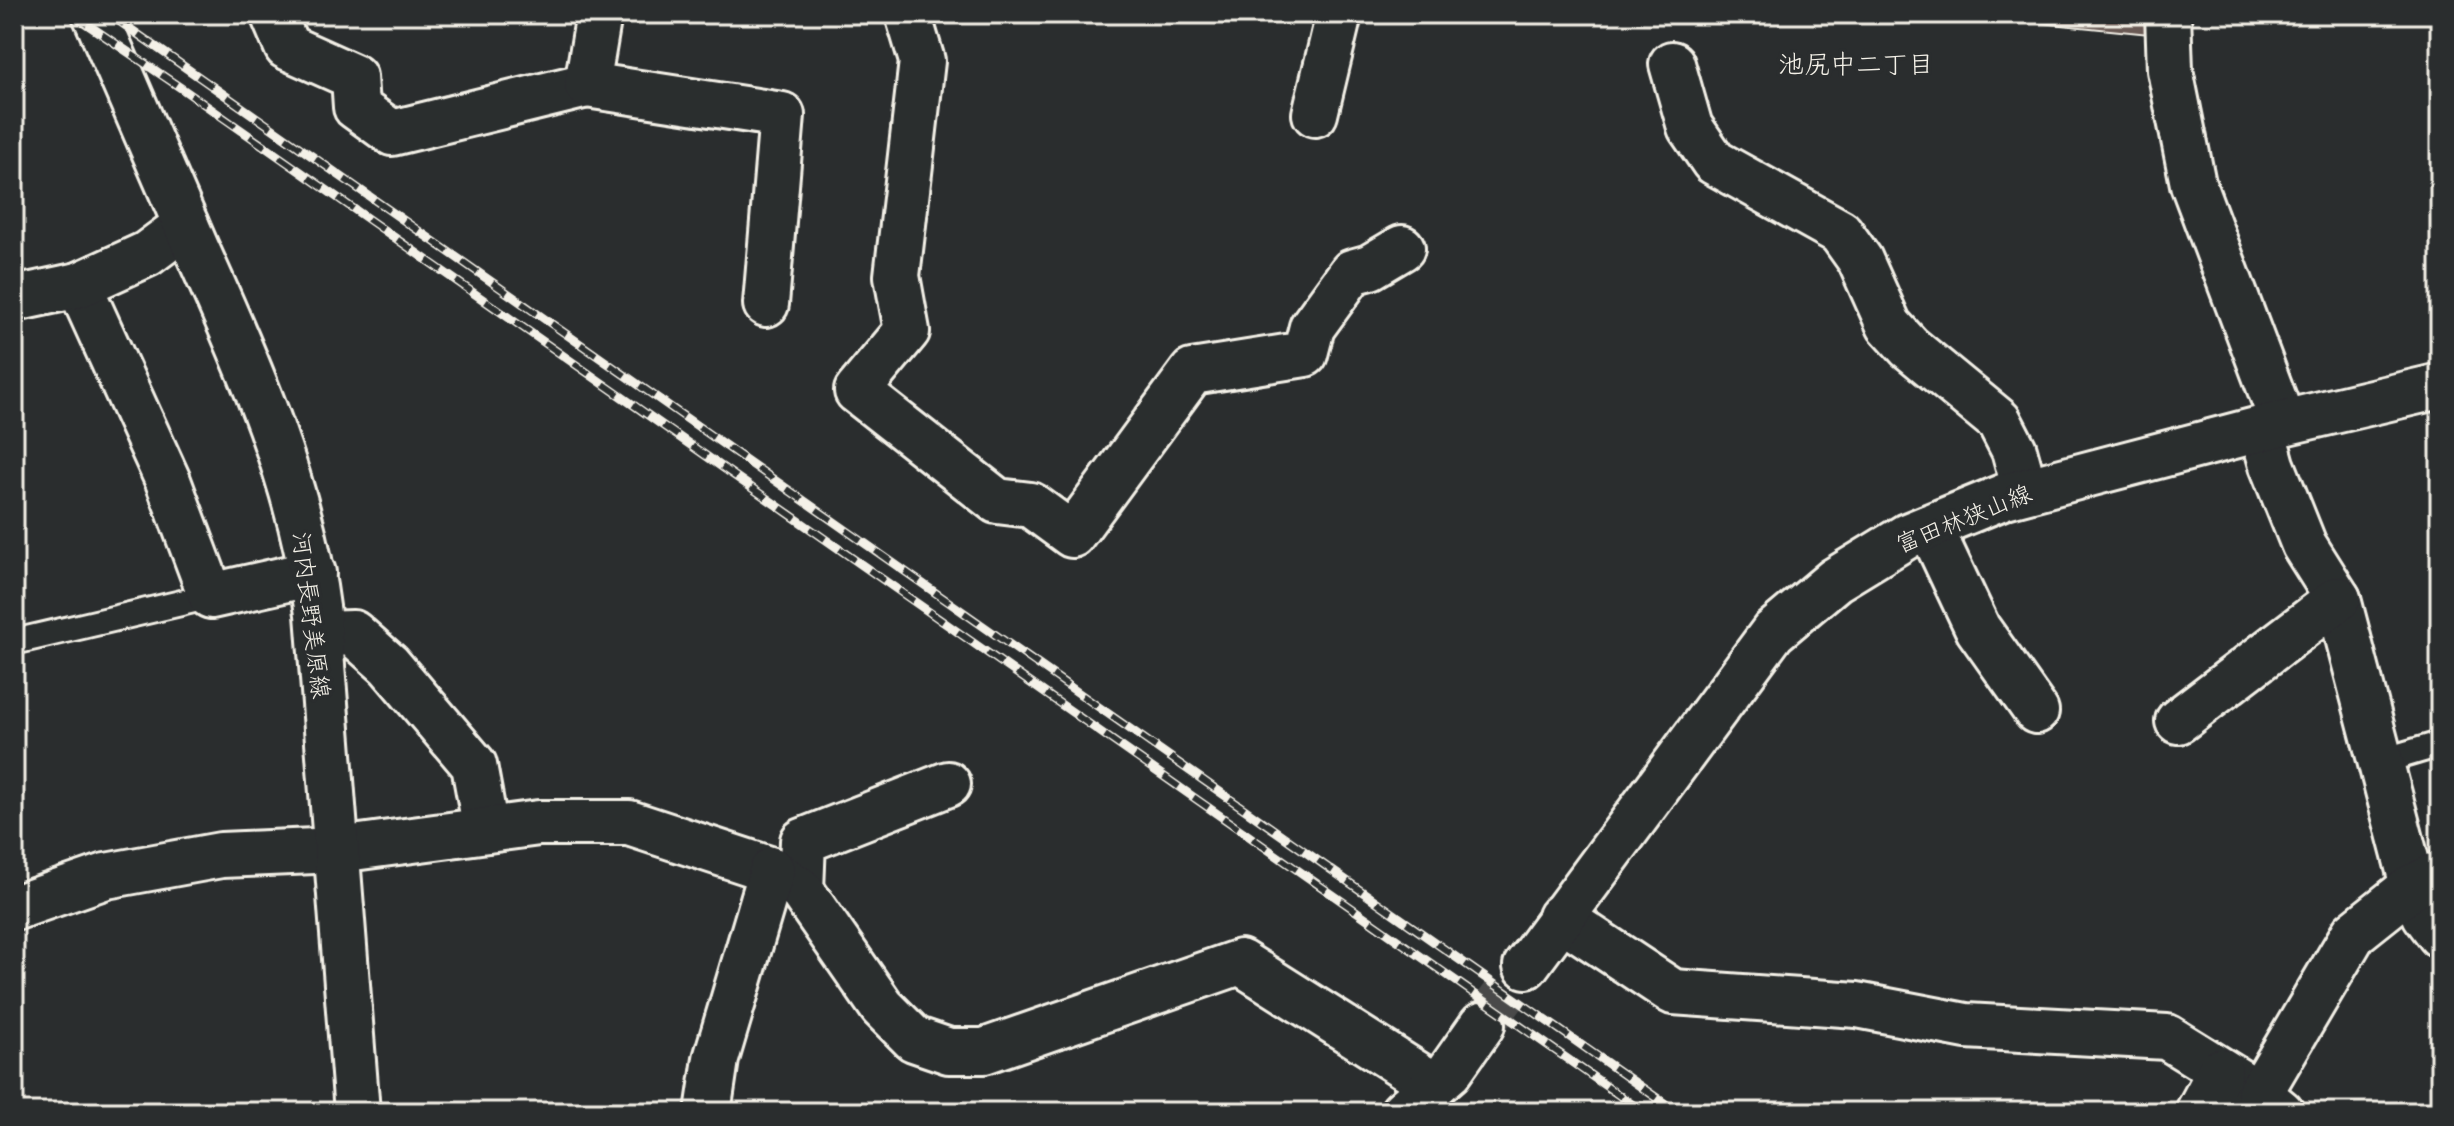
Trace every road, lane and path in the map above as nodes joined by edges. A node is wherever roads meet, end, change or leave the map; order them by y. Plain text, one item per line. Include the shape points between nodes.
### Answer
1 (95, 14) edge
2 (273, 14) edge
3 (599, 14) edge
4 (908, 14) edge
5 (1339, 14) edge
6 (2168, 14) edge
7 (1672, 64) dead end
8 (587, 85) junction
9 (1315, 114) dead end
10 (186, 225) junction
11 (1402, 248) dead end
12 (79, 285) junction
13 (14, 299) edge
14 (766, 304) dead end
15 (2440, 386) edge
16 (2272, 426) junction
17 (2025, 490) junction
18 (1930, 527) junction
19 (313, 573) junction
20 (211, 596) junction
21 (2338, 599) junction
22 (320, 634) junction
23 (14, 642) edge
24 (2036, 711) dead end
25 (2178, 721) dead end
26 (2440, 744) edge
27 (2379, 762) junction
28 (948, 784) dead end
29 (486, 830) junction
30 (338, 850) junction
31 (786, 880) junction
32 (2427, 880) edge
33 (14, 908) edge
34 (1560, 917) junction
35 (2440, 935) edge
36 (1526, 966) tunnel mouth
37 (1482, 1025) tunnel mouth
38 (2220, 1071) junction
39 (1418, 1098) edge
40 (2270, 1103) edge
41 (357, 1112) edge
42 (708, 1112) edge
43 (2198, 1112) edge

1 - 10 street, 河内長野美原線
2 - 8 street via 287,47 354,77 356,107 392,133
3 - 8 street
4 - 11 street via 922,61 897,276 907,331 857,391 997,501 1031,505 1072,535 1192,372 1305,354 1312,327 1352,272
5 - 9 street
6 - 16 street via 2170,70 2193,184
7 - 17 street via 1690,127 1714,162 1840,232 1860,260 1889,325 1999,421
8 - 14 street via 782,115
10 - 12 street via 147,254
10 - 19 street, 河内長野美原線 via 248,366 295,499
12 - 13 street
12 - 20 street via 168,481
15 - 16 street, 富田林狭山線
16 - 17 street, 富田林狭山線
16 - 21 street via 2272,465 2304,545
17 - 18 street, 富田林狭山線
18 - 24 street via 1978,629
18 - 34 street, 富田林狭山線 via 1835,580 1773,632
19 - 20 street
19 - 22 street, 河内長野美原線
20 - 23 lane
21 - 25 street
21 - 27 street
22 - 29 street via 353,633 389,665 474,765
22 - 30 street, 河内長野美原線
26 - 27 lane
27 - 32 street
28 - 31 street via 803,841
29 - 30 street
29 - 31 street via 539,823 629,823
30 - 33 street via 221,855 106,876
30 - 41 street, 河内長野美原線
31 - 39 street via 882,1007 914,1039 949,1051 984,1051 1240,962
31 - 42 street via 716,1059
32 - 35 street via 2425,915
32 - 40 street via 2354,933
34 - 36 street, 富田林狭山線
34 - 38 street via 1673,992 1857,1005 1966,1026 2167,1037
37 - 39 street via 1449,1072
38 - 40 street
38 - 43 street

